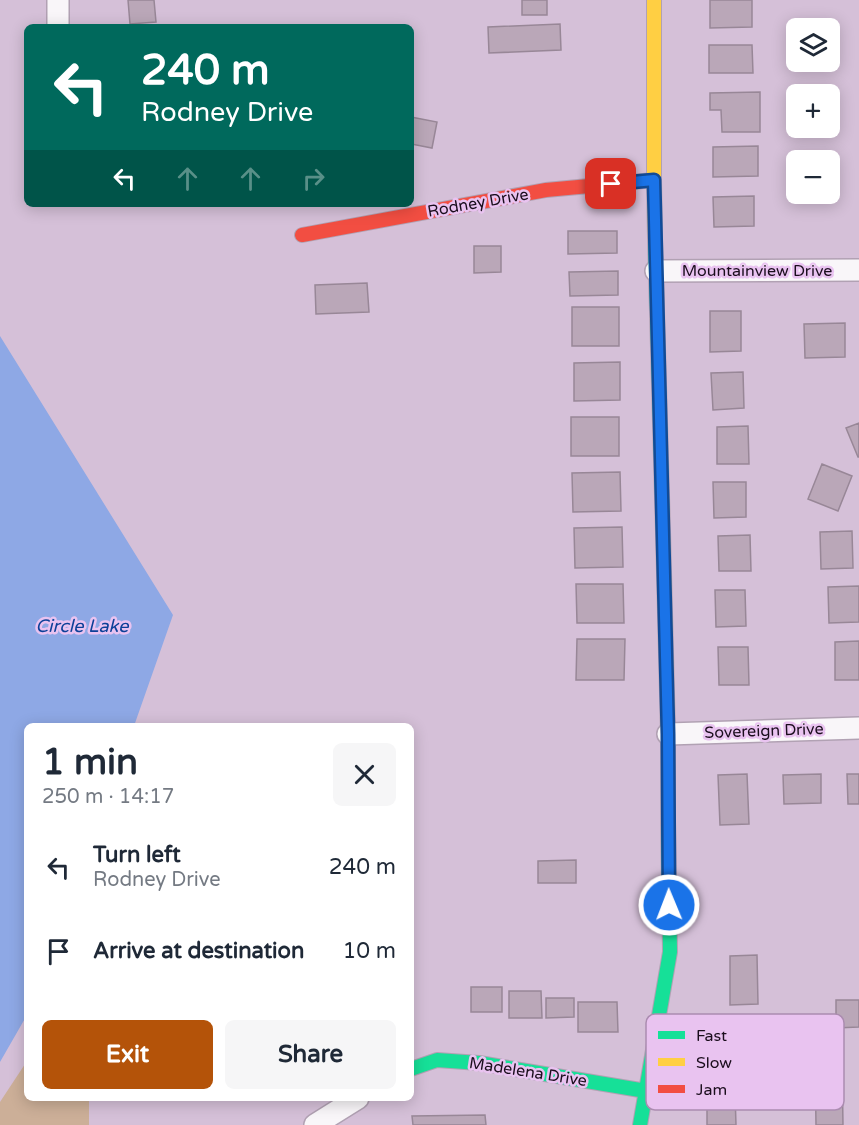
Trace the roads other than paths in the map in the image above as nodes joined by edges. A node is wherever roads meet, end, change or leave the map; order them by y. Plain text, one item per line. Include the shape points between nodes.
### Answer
1 (58, 0) edge
2 (654, 0) edge
3 (58, 24) edge
4 (654, 180) junction
5 (302, 235) dead end
6 (859, 270) edge
7 (656, 271) junction
8 (859, 728) edge
9 (668, 734) junction
10 (659, 1014) edge
11 (414, 1068) edge
12 (646, 1090) joint
13 (353, 1101) edge
14 (315, 1125) edge
15 (640, 1125) edge

1 - 3 street
2 - 4 street
4 - 5 street, Rodney Drive via 546,190
4 - 7 street
6 - 7 street, Mountainview Drive
7 - 9 street
8 - 9 street, Sovereign Drive
9 - 10 street via 670,952
11 - 12 street, Madelena Drive via 437,1060 480,1063
12 - 15 street
13 - 14 street

